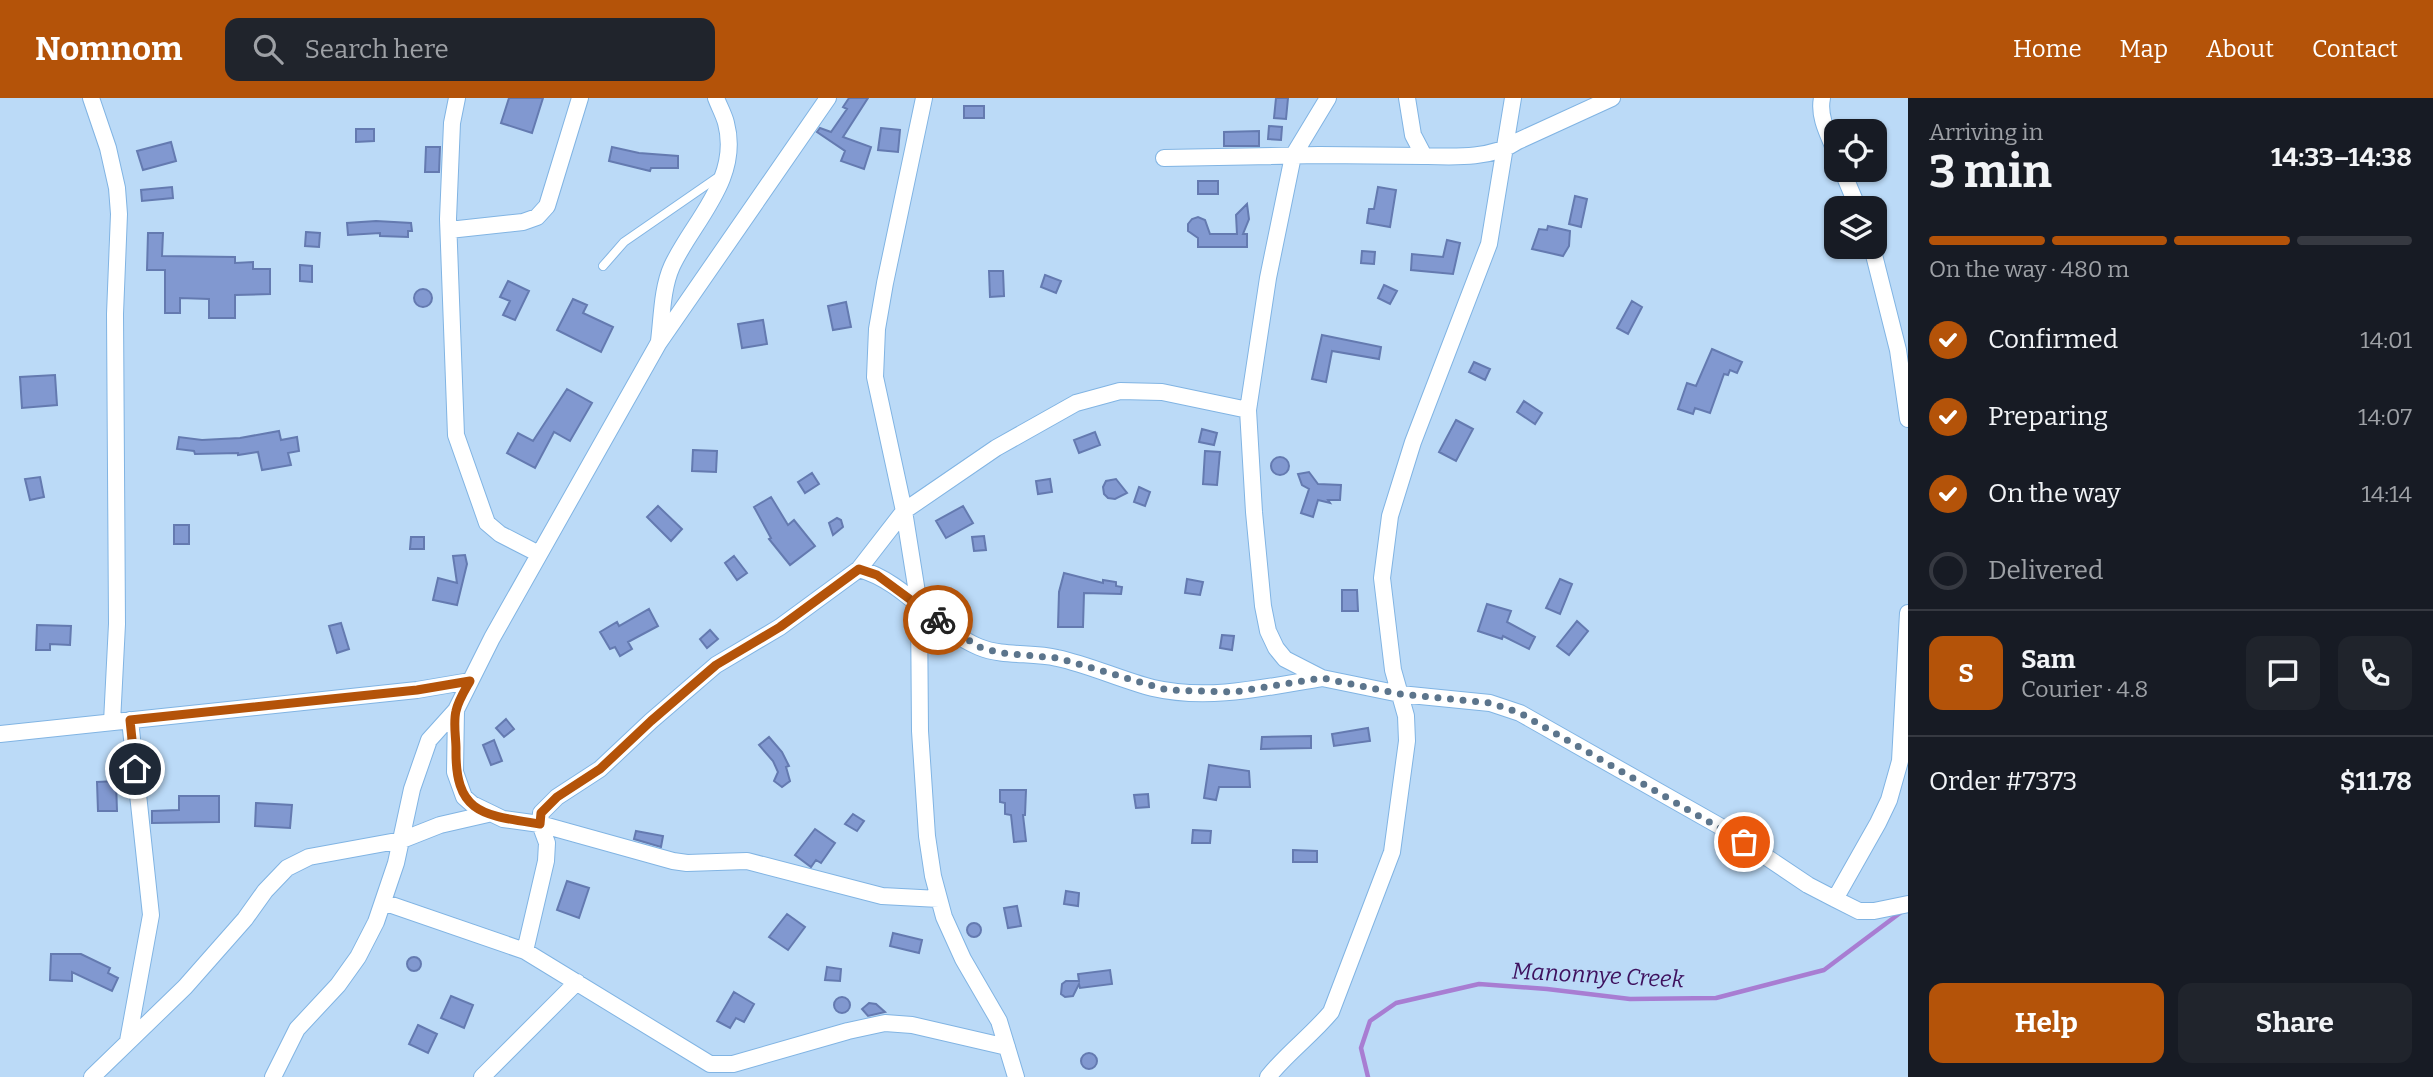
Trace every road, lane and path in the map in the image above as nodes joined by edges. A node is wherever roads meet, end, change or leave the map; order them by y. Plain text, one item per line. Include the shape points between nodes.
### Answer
1 (91, 98) edge
2 (457, 98) edge
3 (580, 98) edge
4 (716, 98) edge
5 (828, 98) edge
6 (924, 98) edge
7 (1328, 98) edge
8 (1407, 98) edge
9 (1513, 98) edge
10 (1612, 98) edge
11 (1822, 98) edge
12 (1824, 123) edge
13 (1506, 149) junction
14 (1293, 156) junction
15 (1424, 156) junction
16 (1164, 158) dead end
17 (724, 173) junction
18 (449, 230) junction
19 (1875, 259) edge
20 (603, 267) dead end
21 (658, 344) junction
22 (1248, 410) junction
23 (1908, 419) edge
24 (904, 511) junction
25 (540, 554) junction
26 (859, 569) junction
27 (919, 605) junction
28 (1908, 613) edge
29 (1322, 678) junction
30 (470, 681) junction
31 (1400, 694) junction
32 (456, 710) junction
33 (130, 720) junction
34 (112, 722) junction
35 (0, 734) edge
36 (488, 814) junction
37 (540, 824) junction
38 (402, 840) junction
39 (939, 899) junction
40 (1835, 900) junction
41 (383, 902) junction
42 (1908, 904) edge
43 (525, 951) junction
44 (577, 982) junction
45 (128, 1041) junction
46 (1007, 1047) junction
47 (710, 1064) junction
48 (92, 1077) edge
49 (272, 1077) edge
50 (482, 1077) edge
51 (725, 1077) edge
52 (1016, 1077) edge
53 (1268, 1077) edge

1 - 34 street via 108,148 119,214 115,314 117,624
2 - 18 street
3 - 18 street via 547,206 537,217
4 - 17 street via 728,137
5 - 21 street
6 - 24 street via 877,329 875,377
7 - 14 street
8 - 15 street via 1413,135
9 - 13 street
10 - 13 street
11 - 12 street
13 - 15 street via 1473,156
13 - 31 street via 1489,244 1413,442 1390,516 1382,578
14 - 15 street
14 - 16 street
14 - 22 street
17 - 20 lane via 624,242
17 - 21 street via 673,265
18 - 25 street via 459,448 487,523
19 - 23 street via 1898,351
21 - 25 street
22 - 24 street via 1162,392 1120,391 1076,403 996,448
22 - 29 street via 1268,631 1285,659
24 - 26 street
24 - 27 street
25 - 30 street
26 - 27 street via 877,575
26 - 37 street via 780,627 716,665 600,769 557,797 541,813
27 - 29 street via 979,647 1058,658 1167,690 1235,692
27 - 39 street via 927,836
28 - 40 street via 1900,761 1889,800
29 - 31 street
30 - 32 street
30 - 33 street
31 - 40 street via 1490,703 1520,713 1723,828
31 - 53 street via 1407,741 1386,873 1331,1012
32 - 36 street via 459,788
32 - 38 street via 423,754
33 - 34 street
33 - 45 street via 151,915
34 - 35 street
36 - 37 street
36 - 38 street
37 - 39 street via 673,861 747,861 882,896
37 - 43 street via 547,843 546,861
38 - 41 street
38 - 45 street via 309,857 287,868 185,987
39 - 46 street via 963,959 999,1021
40 - 42 street via 1859,911
41 - 43 street
41 - 49 street via 358,957 297,1029
43 - 44 street
44 - 47 street
44 - 50 street
45 - 48 street
46 - 47 street via 885,1023 733,1064
46 - 52 street
47 - 51 street

